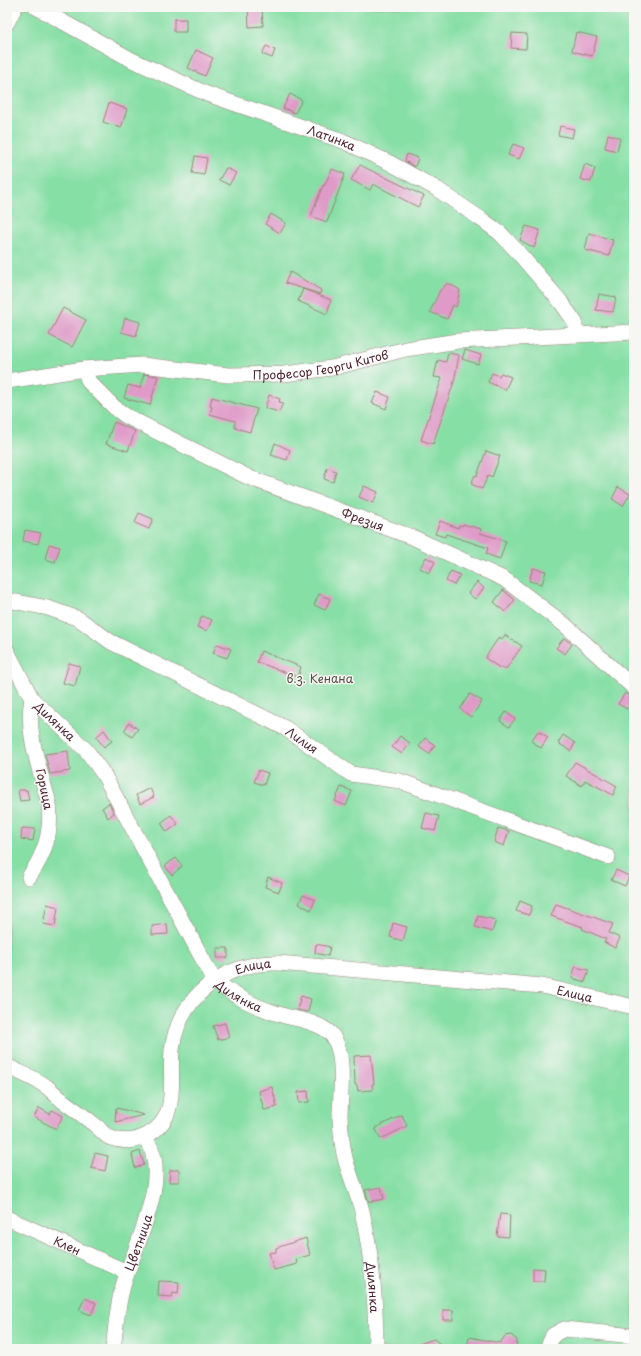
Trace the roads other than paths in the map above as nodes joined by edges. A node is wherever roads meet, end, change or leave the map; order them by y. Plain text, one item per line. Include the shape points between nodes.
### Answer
1 (15, 7) edge
2 (36, 7) edge
3 (7, 23) edge
4 (634, 332) edge
5 (575, 335) junction
6 (84, 369) junction
7 (7, 381) edge
8 (7, 600) edge
9 (7, 651) edge
10 (634, 688) edge
11 (32, 698) junction
12 (608, 857) dead end
13 (29, 877) dead end
14 (215, 980) junction
15 (634, 1007) edge
16 (7, 1066) edge
17 (143, 1137) junction
18 (7, 1218) edge
19 (128, 1272) junction
20 (634, 1336) edge
21 (113, 1349) edge
22 (376, 1349) edge
23 (547, 1349) edge

1 - 3 street
2 - 5 street, Латинка via 132,60 206,94 343,141 437,189 500,233 564,306 575,322
4 - 5 street, Професор Георги Китов
5 - 6 street, Професор Георги Китов via 458,341 406,349 332,368 284,374 228,375 142,365
6 - 7 street, Професор Георги Китов
6 - 10 street, Фрезия via 89,382 126,416 250,478 412,537 504,579 565,625
8 - 12 street, Лилия via 48,608 79,619 111,642 285,728 351,774 400,781
9 - 11 street, Дилянка
11 - 13 street, Горица via 31,728 50,816 46,848
11 - 14 street, Дилянка via 87,751 104,775
14 - 15 street, Елица via 248,965 278,963 542,986
14 - 17 street, Елица via 196,996 180,1022 172,1051 169,1108 159,1126
14 - 22 street, Дилянка via 224,989 267,1010 320,1026 336,1042 340,1059 341,1133 344,1156 365,1225 374,1300
16 - 17 street, Елица via 40,1082 111,1138 128,1140
17 - 19 street, Цветница via 147,1141 153,1160 154,1189
18 - 19 street, Клен
19 - 21 street, Цветница via 121,1294
20 - 23 street via 564,1329 554,1334

